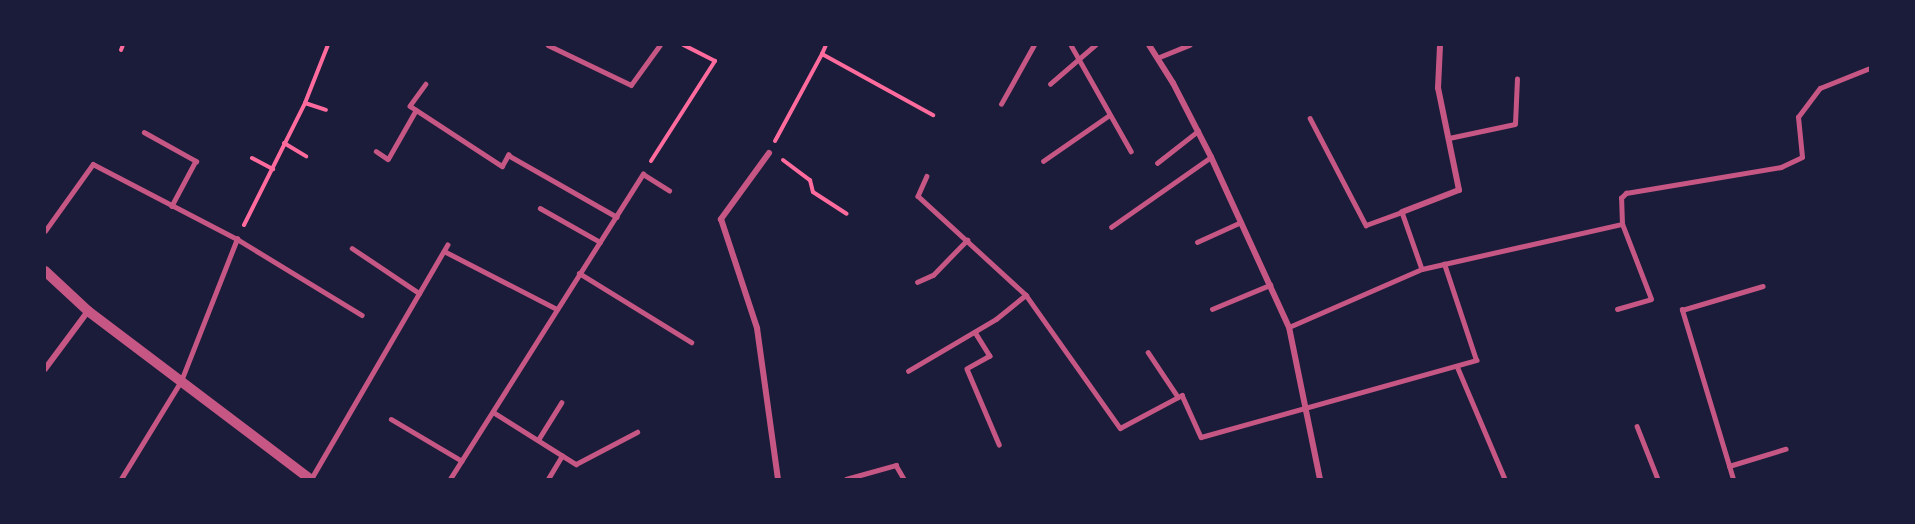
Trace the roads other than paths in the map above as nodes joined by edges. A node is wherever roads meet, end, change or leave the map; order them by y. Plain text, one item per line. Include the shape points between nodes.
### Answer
1 (548, 45) edge
2 (660, 45) edge
3 (1034, 45) edge
4 (1071, 45) edge
5 (1095, 45) edge
6 (1149, 45) edge
7 (1190, 45) edge
8 (1440, 45) edge
9 (1078, 56) junction
10 (1157, 58) junction
11 (1870, 69) edge
12 (1517, 79) dead end
13 (426, 84) dead end
14 (1050, 84) dead end
15 (1001, 104) dead end
16 (416, 110) junction
17 (1108, 116) junction
18 (1310, 118) dead end
19 (1198, 131) junction
20 (144, 132) dead end
21 (1449, 138) junction
22 (376, 151) dead end
23 (1131, 151) dead end
24 (769, 153) road end
25 (1211, 157) junction
26 (1043, 160) dead end
27 (1157, 163) dead end
28 (927, 176) dead end
29 (669, 190) dead end
30 (172, 206) junction
31 (540, 208) dead end
32 (1402, 212) junction
33 (617, 217) junction
34 (1242, 222) junction
35 (1622, 224) junction
36 (1111, 227) dead end
37 (45, 231) edge
38 (237, 240) junction
39 (967, 240) junction
40 (600, 242) junction
41 (1197, 242) dead end
42 (447, 245) dead end
43 (352, 248) dead end
44 (444, 251) junction
45 (1444, 264) junction
46 (1422, 269) junction
47 (45, 271) edge
48 (579, 273) junction
49 (917, 282) dead end
50 (1272, 284) junction
51 (1762, 286) dead end
52 (420, 293) junction
53 (1026, 295) junction
54 (557, 309) junction
55 (1212, 309) dead end
56 (1617, 309) dead end
57 (88, 311) junction
58 (362, 315) dead end
59 (1289, 327) junction
60 (975, 332) junction
61 (691, 342) dead end
62 (1148, 352) dead end
63 (1457, 366) junction
64 (45, 369) edge
65 (908, 370) dead end
66 (181, 381) junction
67 (1178, 397) junction
68 (561, 403) dead end
69 (1307, 410) junction
70 (493, 412) junction
71 (391, 419) dead end
72 (1637, 426) dead end
73 (637, 432) dead end
74 (538, 440) junction
75 (999, 444) dead end
76 (1785, 449) dead end
77 (562, 456) junction
78 (462, 461) junction
79 (1729, 466) junction
80 (121, 479) edge
81 (311, 479) edge
82 (450, 479) edge
83 (548, 479) edge
84 (778, 479) edge
85 (846, 479) edge
86 (904, 479) edge
87 (1320, 479) edge
88 (1505, 479) edge
89 (1658, 479) edge
90 (1733, 479) edge

1 - 2 lane via 631,85
3 - 15 lane
4 - 9 lane
5 - 9 lane
6 - 10 street
7 - 10 lane
8 - 21 street via 1437,88
9 - 14 lane
9 - 17 lane
10 - 19 street
11 - 35 lane via 1820,88 1798,117 1802,157 1780,167 1626,194 1618,203
12 - 21 lane via 1515,124
13 - 16 lane via 410,106
16 - 22 lane via 388,159
16 - 33 lane via 502,166 508,155
17 - 23 lane
17 - 26 lane
18 - 32 lane via 1366,225
19 - 25 street
19 - 27 lane
20 - 30 lane via 196,161
21 - 32 street via 1459,190
24 - 84 street via 721,219 757,328
25 - 34 street
25 - 36 lane
28 - 39 lane via 918,196
29 - 33 lane via 643,174
30 - 37 lane via 93,164
30 - 38 lane
31 - 40 lane
32 - 46 lane
33 - 40 lane
34 - 41 lane
34 - 50 street
35 - 45 lane
35 - 56 lane via 1651,299
38 - 58 lane
38 - 66 lane
39 - 49 lane via 933,275
39 - 53 lane
40 - 48 lane
42 - 44 lane
43 - 52 lane
44 - 52 lane
44 - 54 lane
45 - 46 lane
45 - 63 lane via 1476,360
46 - 59 lane
47 - 57 street
48 - 54 lane
48 - 61 lane
50 - 55 lane
50 - 59 street
51 - 79 lane via 1682,310
52 - 81 lane
53 - 60 lane
53 - 67 lane via 1120,428
54 - 70 lane
57 - 64 street
57 - 66 street
59 - 69 street
60 - 65 lane
60 - 75 lane via 990,357 967,369
62 - 67 lane
63 - 69 lane
63 - 88 lane
66 - 80 lane
66 - 81 street
67 - 69 lane via 1182,395 1201,437
68 - 74 lane
69 - 87 street
70 - 74 lane
70 - 78 lane
71 - 78 lane
72 - 89 lane
73 - 77 lane via 576,464
74 - 77 lane
76 - 79 lane
77 - 83 lane
78 - 82 lane
79 - 90 lane
85 - 86 lane via 896,465

